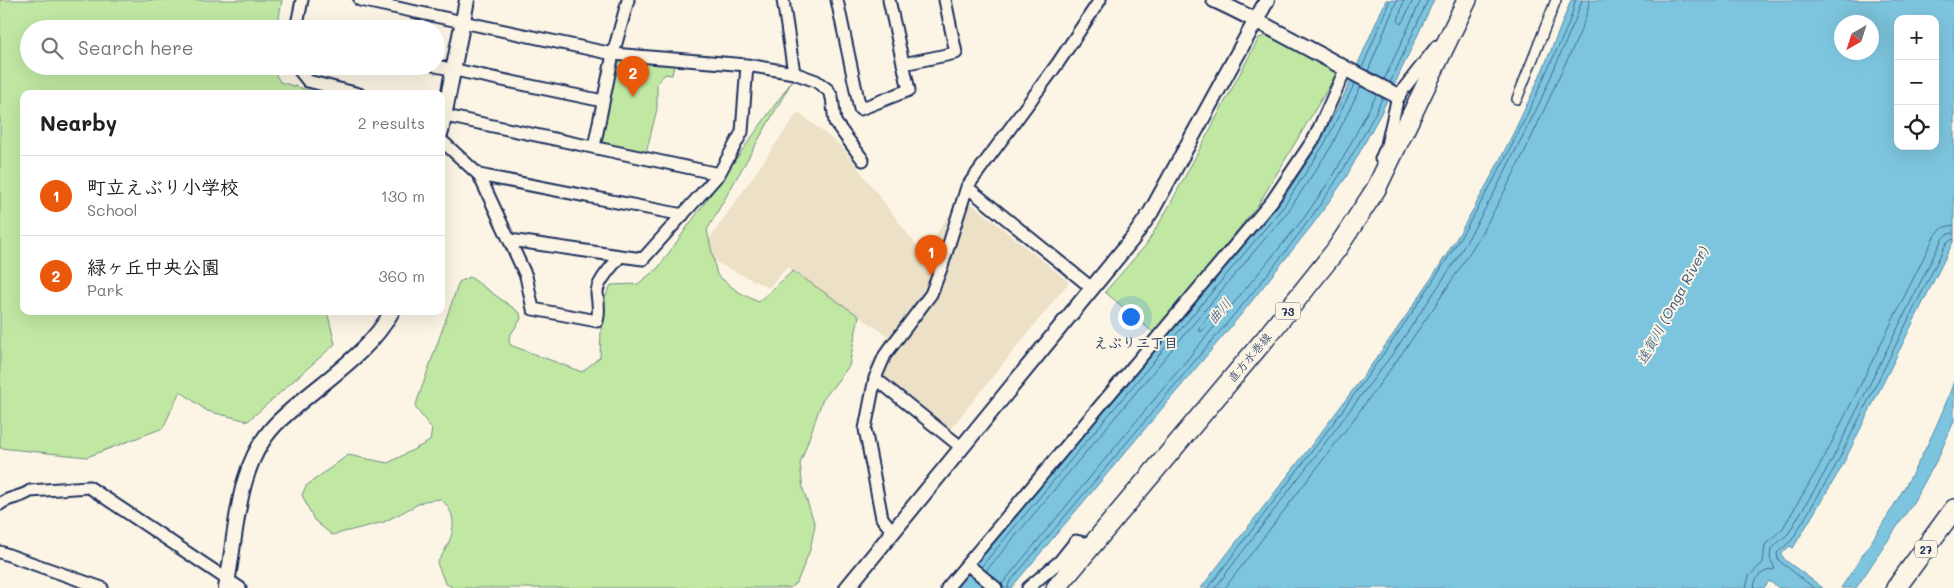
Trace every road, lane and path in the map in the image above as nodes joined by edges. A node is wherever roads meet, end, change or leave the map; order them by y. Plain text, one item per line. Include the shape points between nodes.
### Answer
1 (302, 0) edge
2 (360, 0) edge
3 (467, 0) edge
4 (628, 0) edge
5 (783, 0) edge
6 (836, 0) edge
7 (889, 0) edge
8 (945, 0) edge
9 (1100, 0) edge
10 (1214, 0) edge
11 (1267, 0) edge
12 (1467, 0) edge
13 (1556, 0) edge
14 (298, 20) edge
15 (1256, 20) junction
16 (463, 22) junction
17 (1456, 26) junction
18 (613, 54) junction
19 (903, 64) junction
20 (747, 65) junction
21 (445, 68) edge
22 (454, 70) junction
23 (1347, 71) junction
24 (794, 73) junction
25 (304, 75) edge
26 (344, 90) edge
27 (1398, 96) junction
28 (1517, 99) dead end
29 (603, 101) junction
30 (445, 108) edge
31 (445, 116) edge
32 (445, 144) edge
33 (594, 147) junction
34 (863, 160) dead end
35 (719, 174) junction
36 (479, 175) junction
37 (967, 187) junction
38 (1376, 189) junction
39 (683, 216) junction
40 (510, 240) junction
41 (620, 256) junction
42 (1093, 289) junction
43 (390, 315) edge
44 (875, 378) junction
45 (961, 447) junction
46 (0, 504) edge
47 (1954, 509) edge
48 (894, 532) junction
49 (1092, 544) junction
50 (0, 552) edge
51 (967, 564) junction
52 (231, 586) edge
53 (102, 588) edge
54 (847, 588) edge
55 (946, 588) edge
56 (996, 588) edge
57 (1028, 588) edge
58 (1056, 588) edge
59 (1896, 588) edge

1 - 14 street
2 - 16 street
3 - 16 street
4 - 18 street
5 - 24 street
6 - 19 street via 860,109 909,90
7 - 19 street
8 - 19 street via 956,53
9 - 37 street
10 - 15 street
11 - 15 street
12 - 17 main road, 直方水巻線 / 73
13 - 28 street
15 - 23 street
15 - 42 street via 1151,212
16 - 18 street
16 - 22 street
17 - 27 street via 1446,26 1436,49
17 - 38 main road, 直方水巻線 / 73
18 - 20 street
18 - 29 street
20 - 24 street
20 - 35 street via 742,132
21 - 22 street
22 - 29 street
22 - 30 street
23 - 27 street
23 - 51 street via 1315,137 1272,201
24 - 34 street via 816,81 828,90 835,122
25 - 26 street via 308,80
27 - 38 street via 1387,145 1375,172
29 - 33 street
31 - 33 street
32 - 36 street
33 - 35 street
35 - 39 street
36 - 39 street
36 - 40 street
37 - 42 street
37 - 44 street via 931,294 885,355
38 - 49 main road, 直方水巻線 / 73 via 1336,250 1300,296
39 - 41 street via 643,260
40 - 41 street
40 - 41 street via 526,276 533,309 598,321 597,291
42 - 45 street
43 - 52 street via 379,333 274,426 260,446 242,491
44 - 45 street
44 - 48 street via 865,429 882,518
45 - 48 street
46 - 52 street via 30,491 89,487
47 - 59 main road, 27
48 - 54 street
49 - 57 street via 1076,541 1060,561
49 - 58 main road, 直方水巻線 / 73
50 - 53 street
51 - 55 street
51 - 56 street

